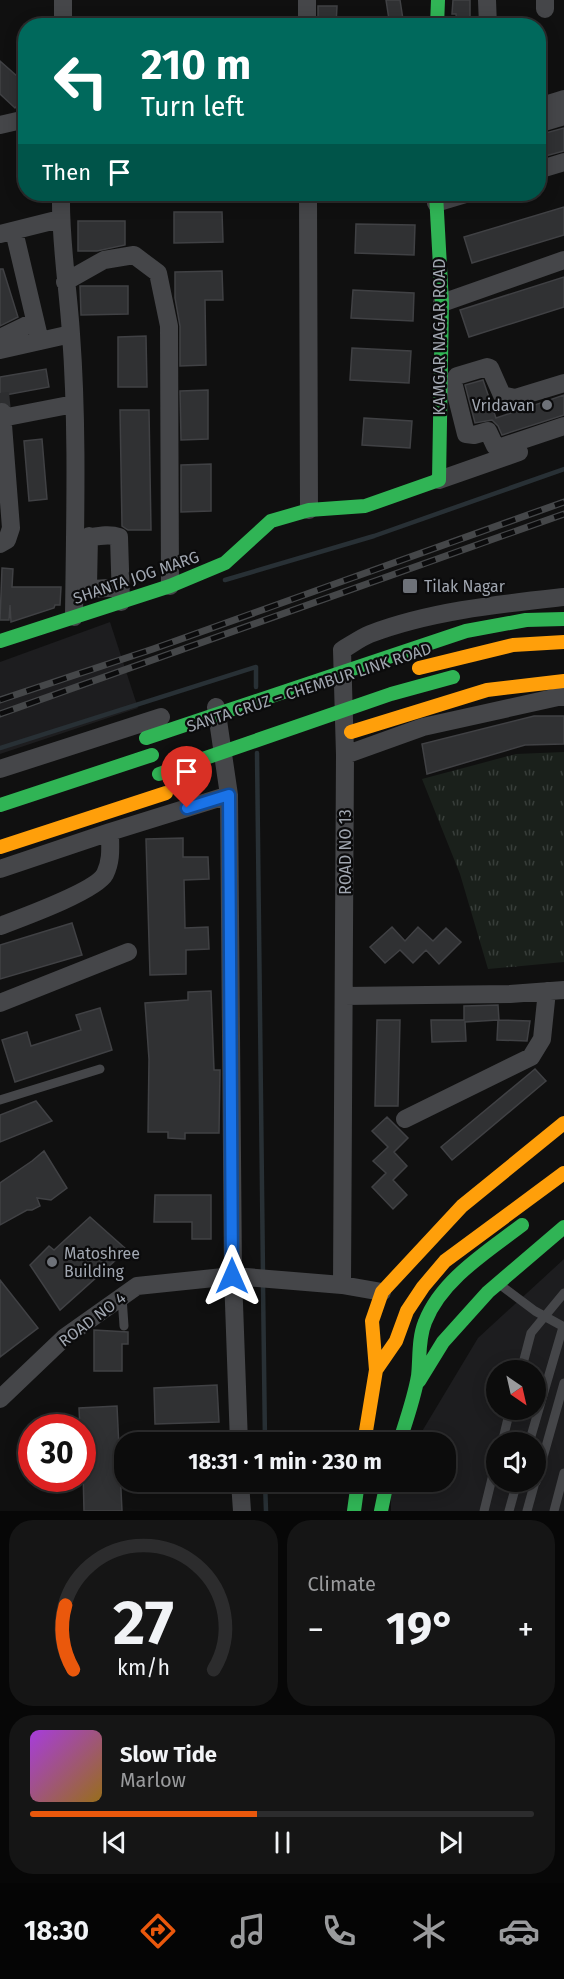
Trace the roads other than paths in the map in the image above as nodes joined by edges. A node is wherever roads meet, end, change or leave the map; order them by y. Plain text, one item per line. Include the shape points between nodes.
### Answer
1 (63, 0) edge
2 (307, 0) edge
3 (438, 0) edge
4 (487, 0) edge
5 (63, 18) edge
6 (307, 18) edge
7 (437, 18) edge
8 (488, 18) edge
9 (564, 99) edge
10 (546, 105) edge
11 (564, 116) edge
12 (18, 121) edge
13 (546, 122) edge
14 (0, 125) edge
15 (564, 162) edge
16 (546, 168) edge
17 (61, 201) edge
18 (308, 201) edge
19 (436, 201) edge
20 (60, 219) junction
21 (7, 233) edge
22 (564, 260) edge
23 (65, 282) junction
24 (442, 303) junction
25 (35, 321) junction
26 (71, 334) junction
27 (0, 338) edge
28 (40, 341) junction
29 (0, 350) edge
30 (564, 383) edge
31 (74, 404) junction
32 (460, 411) junction
33 (440, 416) junction
34 (563, 432) edge
35 (520, 447) junction
36 (439, 480) junction
37 (309, 510) junction
38 (82, 538) junction
39 (0, 544) edge
40 (170, 586) junction
41 (121, 595) junction
42 (564, 597) edge
43 (74, 617) junction
44 (564, 618) edge
45 (0, 641) edge
46 (564, 642) edge
47 (407, 672) dead end
48 (463, 675) dead end
49 (564, 681) edge
50 (353, 688) dead end
51 (330, 696) dead end
52 (564, 697) edge
53 (230, 729) dead end
54 (208, 736) dead end
55 (335, 737) dead end
56 (140, 739) dead end
57 (158, 753) dead end
58 (345, 755) junction
59 (244, 767) dead end
60 (0, 769) edge
61 (153, 776) dead end
62 (211, 778) dead end
63 (171, 791) dead end
64 (229, 795) junction
65 (0, 806) edge
66 (110, 832) junction
67 (0, 848) edge
68 (0, 869) edge
69 (0, 926) edge
70 (128, 952) dead end
71 (556, 990) edge
72 (344, 996) junction
73 (0, 1003) edge
74 (100, 1069) dead end
75 (0, 1100) edge
76 (405, 1119) dead end
77 (564, 1123) edge
78 (564, 1173) edge
79 (529, 1219) dead end
80 (564, 1227) edge
81 (237, 1276) junction
82 (498, 1284) junction
83 (342, 1285) junction
84 (382, 1292) junction
85 (564, 1293) edge
86 (122, 1297) junction
87 (544, 1316) junction
88 (124, 1326) dead end
89 (564, 1327) edge
90 (524, 1360) edge
91 (376, 1370) junction
92 (564, 1383) edge
93 (417, 1385) junction
94 (0, 1399) edge
95 (239, 1432) edge
96 (366, 1432) edge
97 (402, 1432) edge
98 (532, 1432) edge
99 (546, 1444) edge
100 (564, 1473) edge
101 (241, 1492) edge
102 (357, 1492) edge
103 (385, 1492) edge
104 (489, 1492) edge
105 (515, 1492) edge
106 (532, 1492) edge
107 (242, 1511) edge
108 (354, 1511) edge
109 (381, 1511) edge
110 (484, 1511) edge
111 (509, 1511) edge
112 (527, 1511) edge
113 (554, 1511) edge

1 - 5 street
2 - 6 street
3 - 7 main road
4 - 8 street
9 - 10 street
11 - 13 street
12 - 14 street
15 - 16 street
17 - 20 street
18 - 37 street
19 - 24 main road, KAMGAR NAGAR ROAD
20 - 21 street
20 - 23 street
21 - 25 street
22 - 24 street
23 - 26 street
23 - 40 street via 104,260 134,255 158,273 169,326
24 - 33 main road, KAMGAR NAGAR ROAD
25 - 27 street
25 - 28 street
26 - 28 street
26 - 31 street
28 - 29 street
30 - 32 street via 509,398 499,391 490,368 484,367 453,379
31 - 38 street
31 - 39 street via 2,415 11,528 8,540
32 - 33 street
32 - 35 street via 466,434 488,431 498,448
33 - 36 main road, KAMGAR NAGAR ROAD
34 - 35 street
35 - 36 street
36 - 37 main road via 365,506
37 - 40 main road, SHANTA JOG MARG via 271,521 225,563
38 - 41 street via 88,586
38 - 41 street via 120,537
38 - 43 street
40 - 41 main road, SHANTA JOG MARG
41 - 43 main road, SHANTA JOG MARG
42 - 58 street, ROAD NO 13 via 485,606 416,621 369,635 342,650
43 - 45 main road, SHANTA JOG MARG
44 - 56 main road, bridge via 526,620 466,632
46 - 47 main road, SANTA CRUZ – CHEMBUR LINK ROAD, bridge via 513,645
48 - 61 main road, SANTA CRUZ – CHEMBUR LINK ROAD, bridge via 391,694
49 - 55 main road, bridge via 487,690
50 - 51 main road, SANTA CRUZ – CHEMBUR LINK ROAD
52 - 58 street via 423,727
53 - 54 main road, SANTA CRUZ – CHEMBUR LINK ROAD
57 - 65 main road
58 - 72 street, ROAD NO 13
59 - 62 main road
60 - 64 street via 214,699
63 - 67 main road
64 - 66 street
64 - 81 street
66 - 68 street
66 - 69 street via 110,859 104,876 46,909
70 - 73 street
71 - 72 street
71 - 76 street via 542,1039 531,1057
72 - 83 street, ROAD NO 13
74 - 75 lane
77 - 84 main road via 462,1206
78 - 91 main road via 445,1261 407,1311 396,1341
79 - 93 main road via 459,1276 439,1299 425,1320
80 - 82 main road
81 - 83 street, ROAD NO 4
81 - 86 street, ROAD NO 4 via 137,1286
81 - 95 street
82 - 87 lane
82 - 93 main road via 442,1342
83 - 84 street, ROAD NO 4
84 - 91 main road via 372,1321
85 - 87 lane
86 - 88 lane
86 - 94 street, ROAD NO 4 via 65,1337
87 - 89 lane
87 - 90 lane via 531,1333
89 - 98 lane
91 - 96 main road
92 - 99 lane
93 - 97 main road
100 - 113 lane
101 - 107 street
102 - 108 main road
103 - 109 main road
104 - 110 lane
105 - 111 lane
106 - 112 lane

